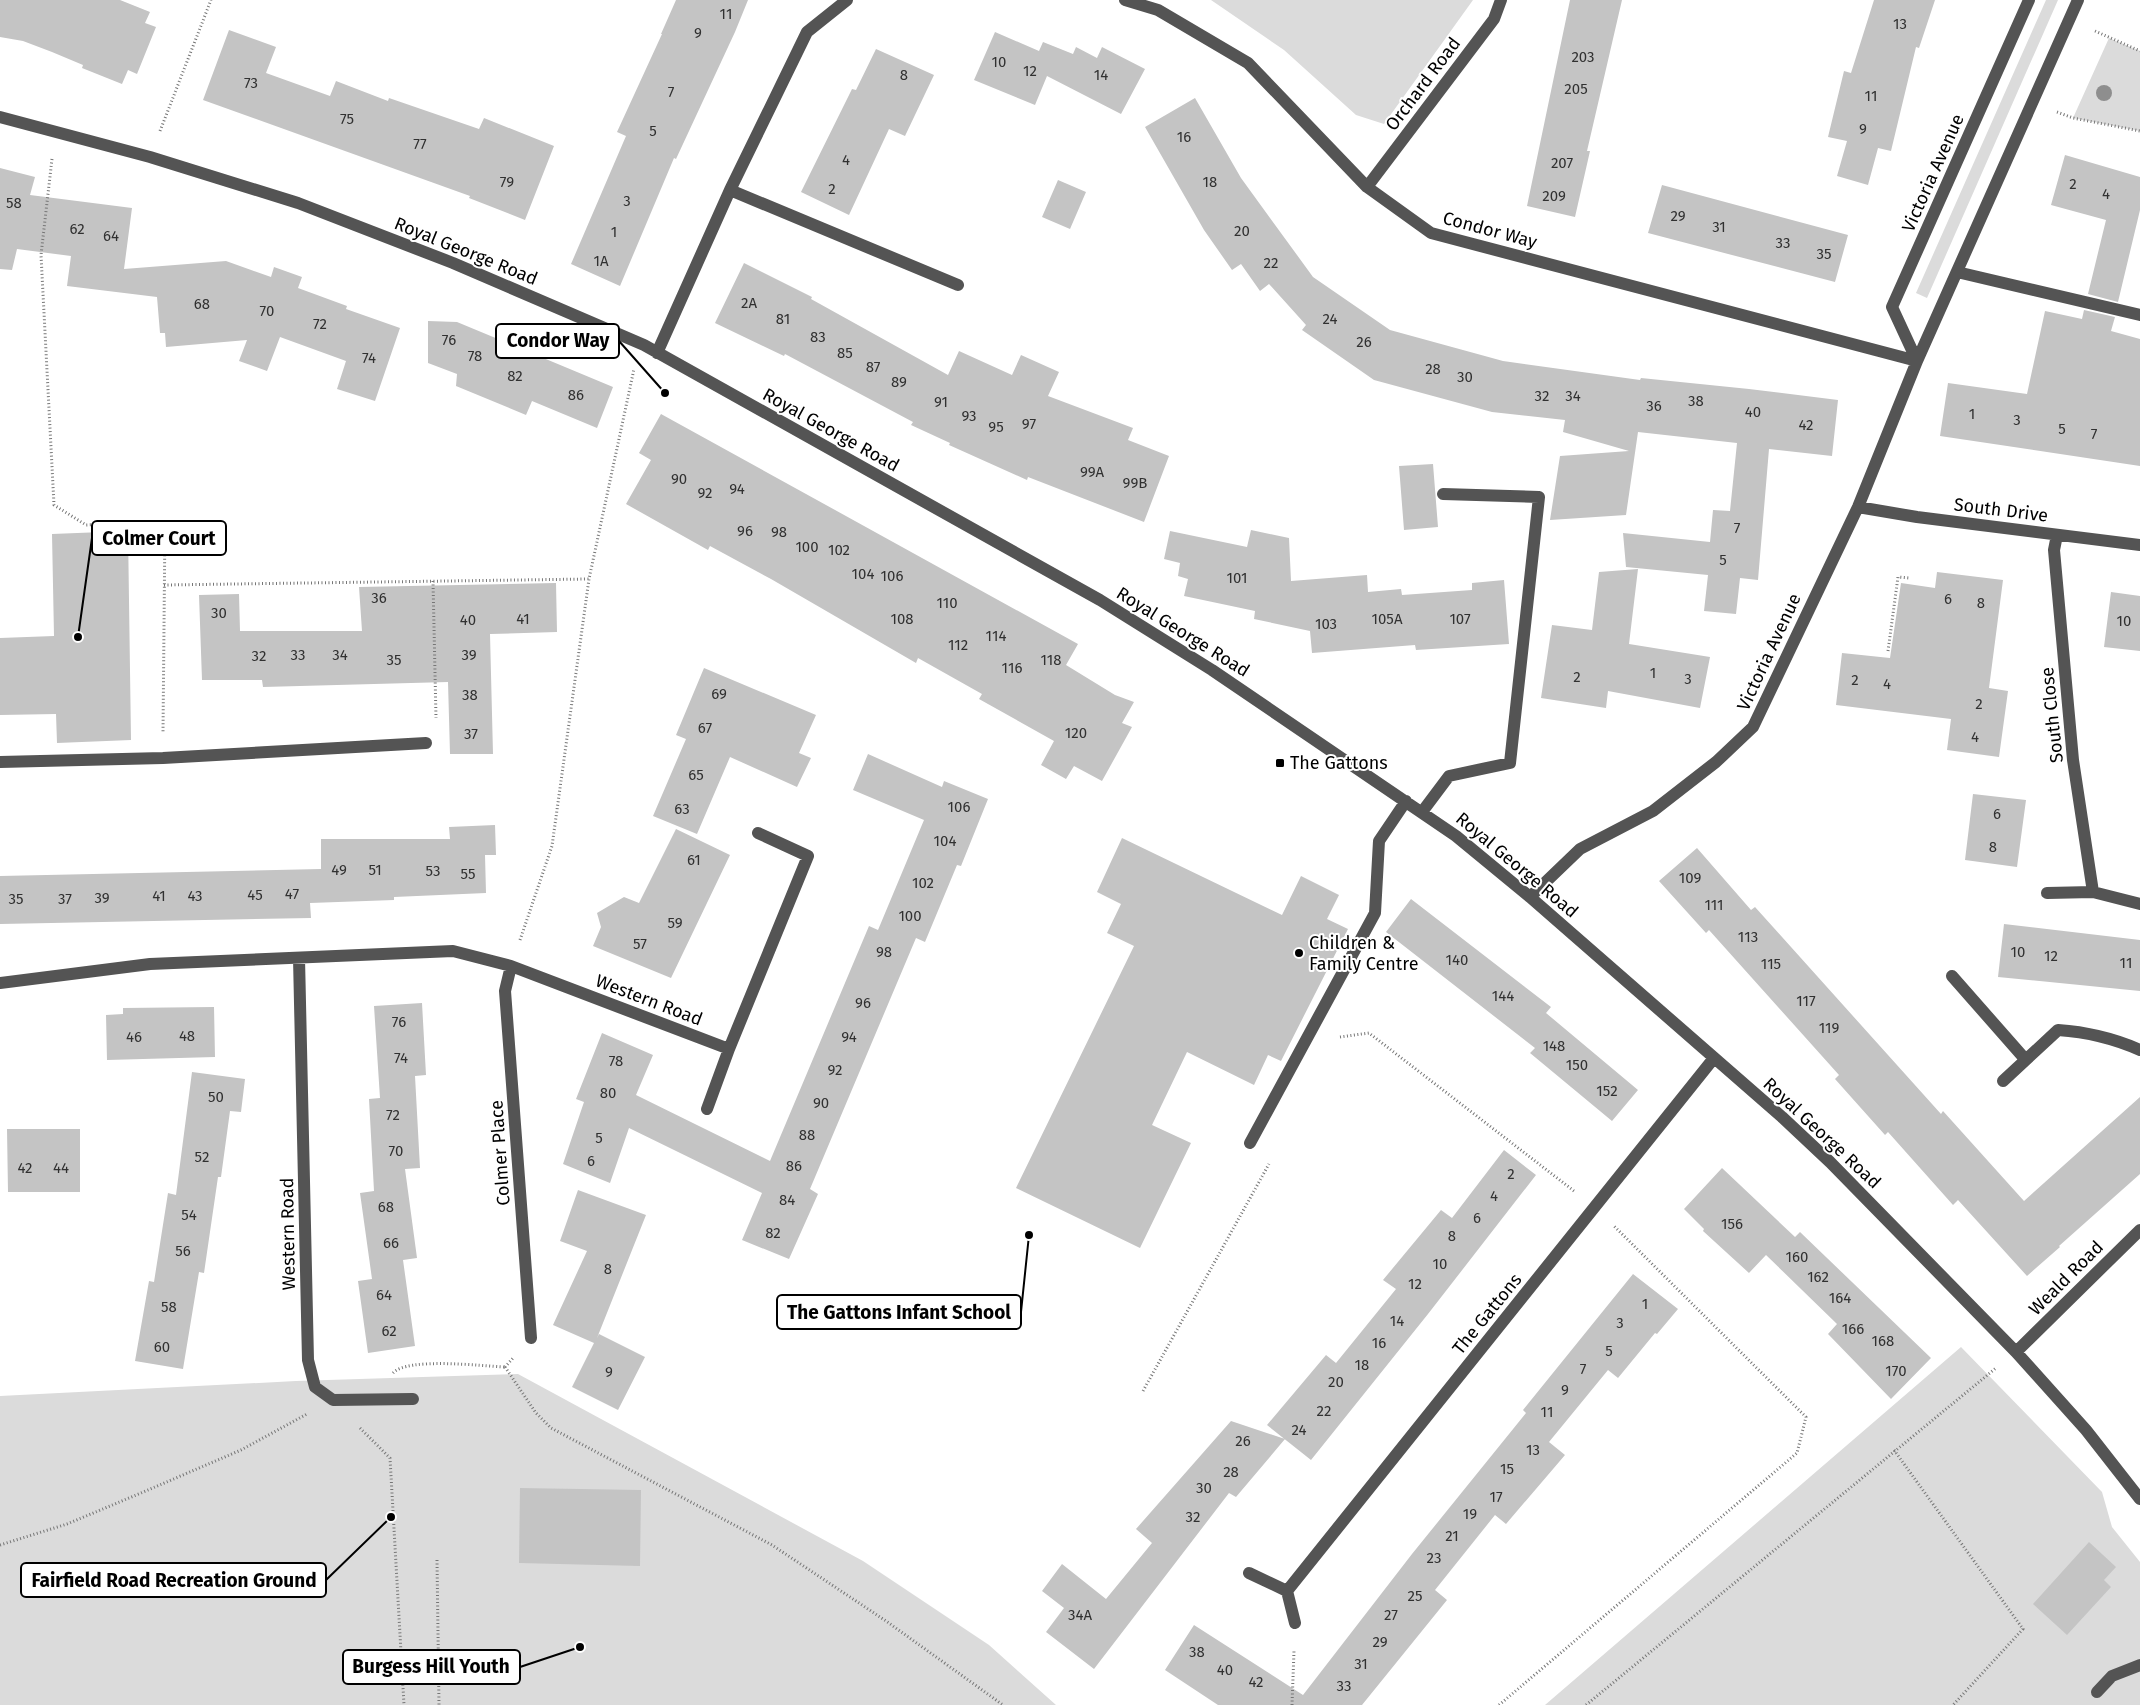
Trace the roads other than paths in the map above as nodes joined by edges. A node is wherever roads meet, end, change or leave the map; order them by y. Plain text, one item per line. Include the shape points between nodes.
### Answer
1 (847, 0) edge
2 (1125, 0) edge
3 (1502, 0) edge
4 (2029, 0) edge
5 (2078, 0) edge
6 (0, 117) edge
7 (1367, 187) junction
8 (730, 190) junction
9 (1957, 272) junction
10 (958, 285) dead end
11 (2140, 315) edge
12 (657, 353) junction
13 (1917, 360) junction
14 (1443, 494) dead end
15 (1858, 507) junction
16 (2057, 535) junction
17 (2140, 545) edge
18 (426, 743) road end
19 (0, 762) edge
20 (1406, 801) junction
21 (1422, 812) junction
22 (758, 832) dead end
23 (2047, 892) dead end
24 (2093, 892) junction
25 (1530, 897) junction
26 (2140, 904) edge
27 (299, 958) junction
28 (511, 966) junction
29 (1952, 976) dead end
30 (0, 983) edge
31 (729, 1049) junction
32 (2140, 1050) edge
33 (1714, 1058) junction
34 (2025, 1059) junction
35 (2003, 1081) dead end
36 (707, 1109) dead end
37 (1250, 1144) dead end
38 (2140, 1230) edge
39 (531, 1338) dead end
40 (2016, 1352) junction
41 (413, 1399) dead end
42 (2140, 1499) edge
43 (1249, 1573) dead end
44 (1287, 1591) junction
45 (1295, 1623) road end
46 (2140, 1665) edge
47 (2096, 1692) dead end

1 - 8 street via 807,32
2 - 7 street, Condor Way via 1158,10 1248,63
3 - 7 street, Orchard Road via 1494,18
4 - 13 street, Victoria Avenue via 1892,306
5 - 9 street, Victoria Avenue
6 - 12 street, Royal George Road via 150,157 298,203 453,263
7 - 13 street, Condor Way via 1431,232
8 - 10 street
8 - 12 street
9 - 11 street
9 - 13 street, Victoria Avenue
12 - 20 street, Royal George Road via 1100,600 1212,670
13 - 15 street, Victoria Avenue
14 - 21 street via 1538,497 1510,763 1449,776
15 - 16 street, South Drive
15 - 25 street, Victoria Avenue via 1753,727 1716,762 1653,811 1580,850
16 - 17 street, South Drive
16 - 24 street, South Close via 2054,550 2073,760
18 - 19 street via 163,758
20 - 21 street, Royal George Road
20 - 37 street via 1379,841 1375,913
21 - 25 street, Royal George Road
22 - 31 street via 808,856
23 - 24 street
24 - 26 street
25 - 33 street, Royal George Road
27 - 28 street, Western Road via 452,951
27 - 30 street, Western Road via 150,964
27 - 41 street, Western Road via 308,1360 315,1387 333,1400
28 - 31 street, Western Road
28 - 39 street, Colmer Place via 505,991
29 - 34 street
31 - 36 street
32 - 34 street via 2117,1040 2058,1030
33 - 40 street, Royal George Road via 1830,1162
33 - 44 street, The Gattons
34 - 35 street
38 - 40 street, Weald Road
40 - 42 street, Royal George Road via 2086,1430
43 - 44 street
44 - 45 street
46 - 47 street via 2112,1676

